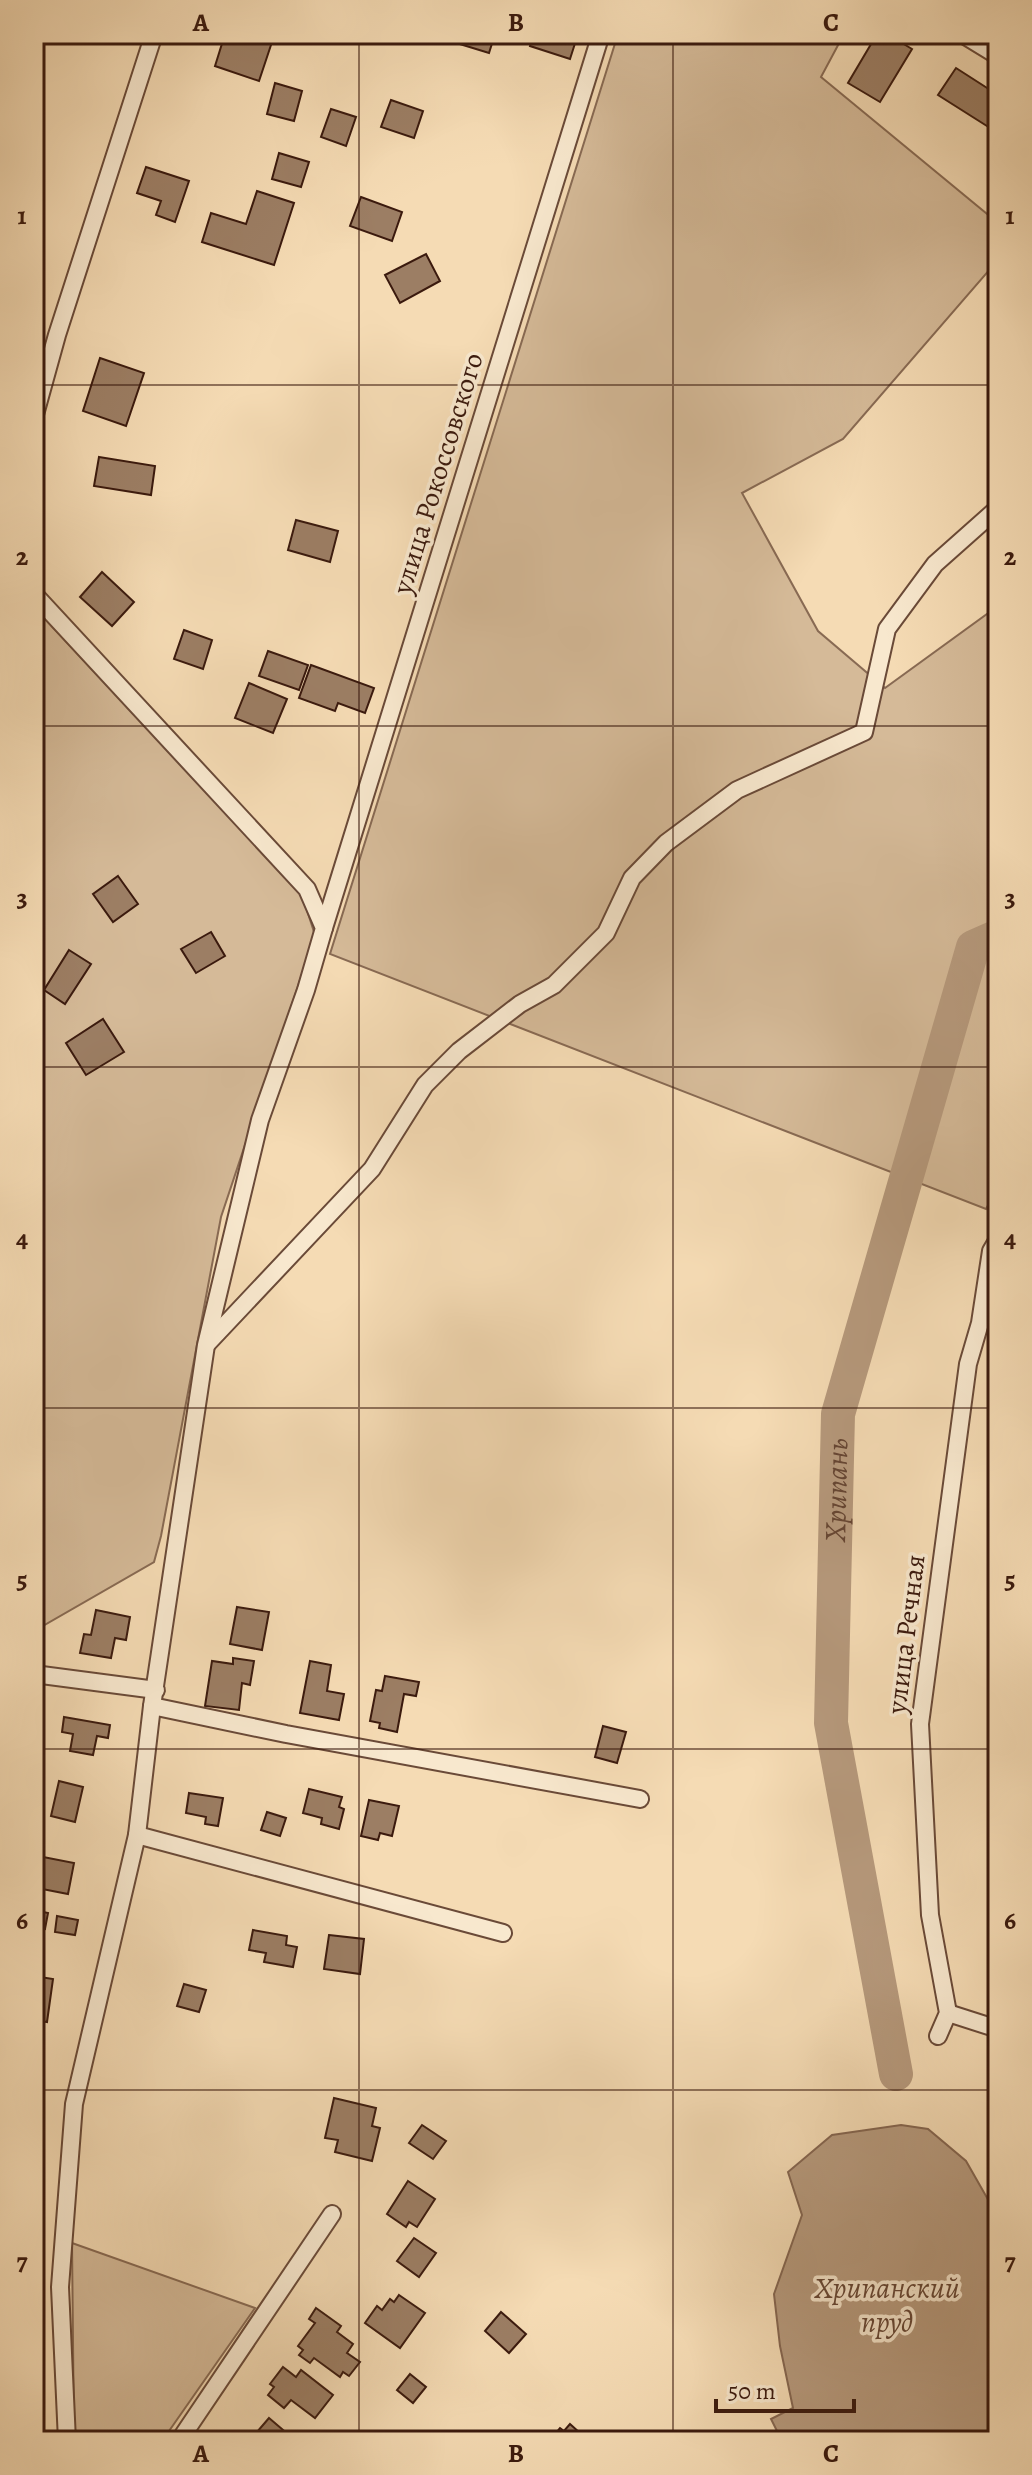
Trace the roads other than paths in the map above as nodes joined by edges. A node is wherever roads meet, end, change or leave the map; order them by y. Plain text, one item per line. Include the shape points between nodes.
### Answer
1 (154, 34) edge
2 (601, 34) edge
3 (962, 34) edge
4 (998, 56) edge
5 (34, 418) edge
6 (998, 508) edge
7 (34, 594) edge
8 (324, 928) junction
9 (998, 1239) edge
10 (206, 1345) junction
11 (34, 1674) edge
12 (154, 1698) junction
13 (640, 1799) dead end
14 (137, 1835) junction
15 (503, 1933) dead end
16 (948, 2013) junction
17 (998, 2029) edge
18 (938, 2036) dead end
19 (332, 2214) dead end
20 (67, 2441) edge
21 (179, 2441) edge

1 - 5 street
2 - 8 street, улица Рокоссовского
3 - 4 street
6 - 10 street via 935,564 887,629 864,732 737,790 666,843 632,878 606,933 554,985 459,1051 425,1085 372,1169
7 - 8 street via 307,889
8 - 10 street, улица Рокоссовского via 260,1120
9 - 16 street, улица Речная via 991,1251 968,1364 920,1724 930,1915
10 - 12 street, улица Рокоссовского
11 - 12 street
12 - 13 street via 286,1734
12 - 14 street, улица Рокоссовского
14 - 15 street
14 - 20 street, улица Рокоссовского via 74,2104 60,2287
16 - 17 street
16 - 18 street
19 - 21 street

